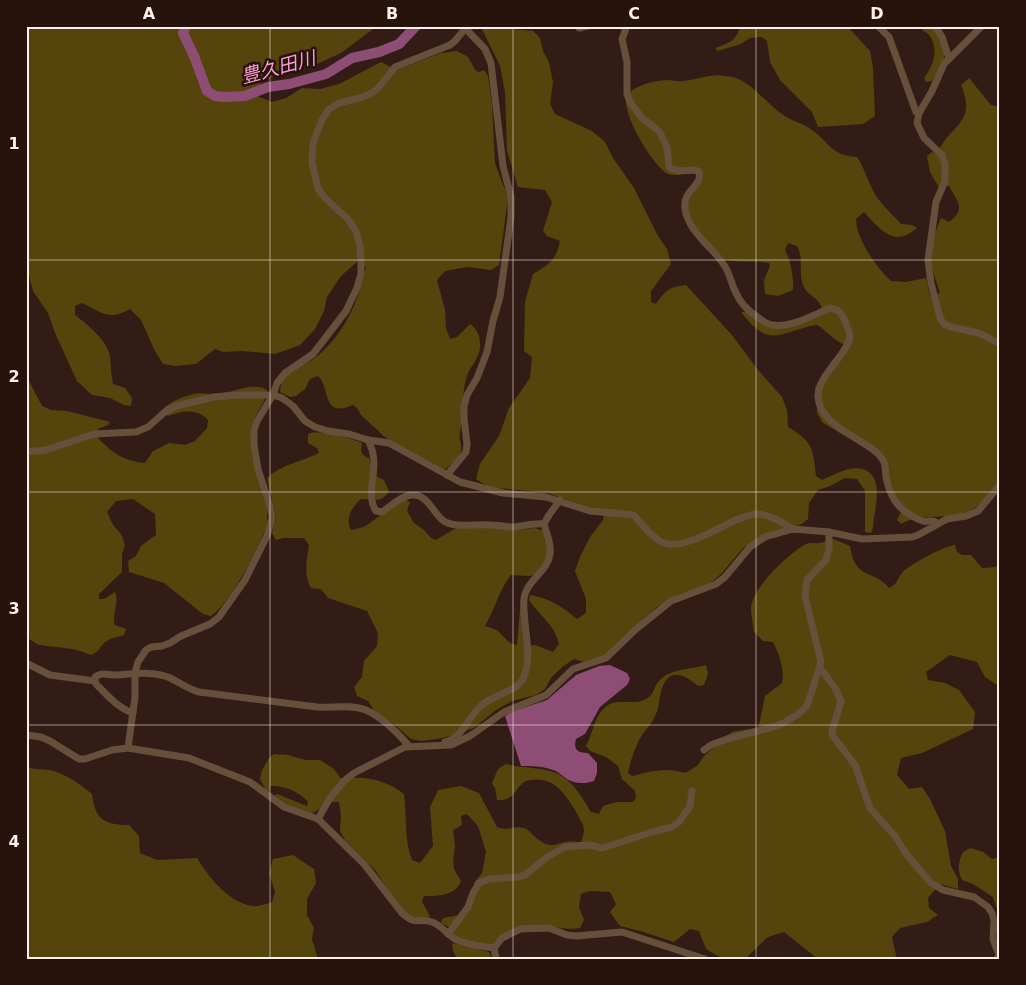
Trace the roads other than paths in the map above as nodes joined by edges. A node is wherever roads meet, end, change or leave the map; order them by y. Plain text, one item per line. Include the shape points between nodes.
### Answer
1 (588, 26) edge
2 (627, 26) edge
3 (878, 26) edge
4 (936, 26) edge
5 (982, 26) edge
6 (466, 27) edge
7 (579, 28) dead end
8 (949, 58) junction
9 (919, 113) junction
10 (1000, 344) edge
11 (273, 395) junction
12 (368, 440) junction
13 (26, 452) edge
14 (447, 475) junction
15 (1000, 485) edge
16 (560, 500) junction
17 (938, 523) junction
18 (544, 524) junction
19 (794, 529) junction
20 (829, 532) junction
21 (26, 662) edge
22 (820, 669) junction
23 (135, 673) junction
24 (95, 681) junction
25 (133, 713) junction
26 (26, 735) edge
27 (410, 746) junction
28 (427, 746) junction
29 (128, 748) junction
30 (704, 750) dead end
31 (692, 791) dead end
32 (318, 820) junction
33 (448, 934) junction
34 (494, 948) junction
35 (496, 959) edge
36 (706, 959) edge
37 (997, 959) edge

1 - 7 street
2 - 17 street via 622,39 630,102 642,118 659,131 667,147 669,167 699,172 698,181 685,198 685,210 692,226 724,264 741,302 764,323 782,325 830,308 840,311 850,336 820,388 818,396 823,409 841,429 882,458 889,487 900,507 924,521
3 - 9 street via 889,37
4 - 8 street
5 - 8 street
6 - 11 street via 450,45 394,67 372,93 339,103 329,109 322,120 313,143 312,162 318,190 356,231 361,274 346,311 313,354 284,373
6 - 14 street via 485,49 490,63 503,166 512,205 500,297 490,342 464,406 466,452
8 - 9 street
9 - 10 street via 917,123 920,131 942,155 945,164 945,181 936,202 928,260 940,318 944,324 980,333
11 - 12 street via 293,406 305,421 315,427
11 - 13 street via 214,397 176,406 143,430 130,434 94,434 46,450
11 - 23 street via 254,430 258,469 272,518 267,536 245,580 219,617 170,643 146,650
12 - 14 street via 389,443
12 - 18 street via 375,458 371,494 376,510 382,512 405,496 414,494 423,498 445,522 452,524 511,527
14 - 16 street via 489,491
15 - 17 street via 978,511
16 - 18 street
16 - 19 street via 590,511 634,514 655,538 672,545 757,514 773,517
17 - 20 street via 912,537 862,539
18 - 28 street via 550,554 527,588 524,598 528,662 520,684 480,706 457,737
19 - 20 street
19 - 28 street via 765,538 750,547 716,584 671,601 634,630 606,658 573,669 546,695 504,712 462,740 446,746
20 - 22 street via 826,560 807,580 806,596 820,655
21 - 24 street via 50,675
22 - 30 street via 806,707 798,714 784,723 726,739
22 - 37 street via 841,701 832,735 855,766 870,808 930,882 943,890 974,897 988,907 994,920
23 - 24 street via 116,676 103,673 95,677
23 - 25 street
23 - 27 street via 161,675 199,692 364,710 379,717
24 - 25 street via 124,710
25 - 29 street
26 - 29 street via 41,737 79,759
27 - 28 street
27 - 32 street via 349,777 330,798
29 - 32 street via 189,758 208,765 250,782 284,807
31 - 33 street via 690,806 672,827 603,848 588,845 564,847 525,875 479,883 468,907
32 - 33 street via 364,864 402,913 415,922 432,922
33 - 34 street via 462,942
34 - 35 street
34 - 36 street via 502,938 520,929 549,928 576,936 622,932

